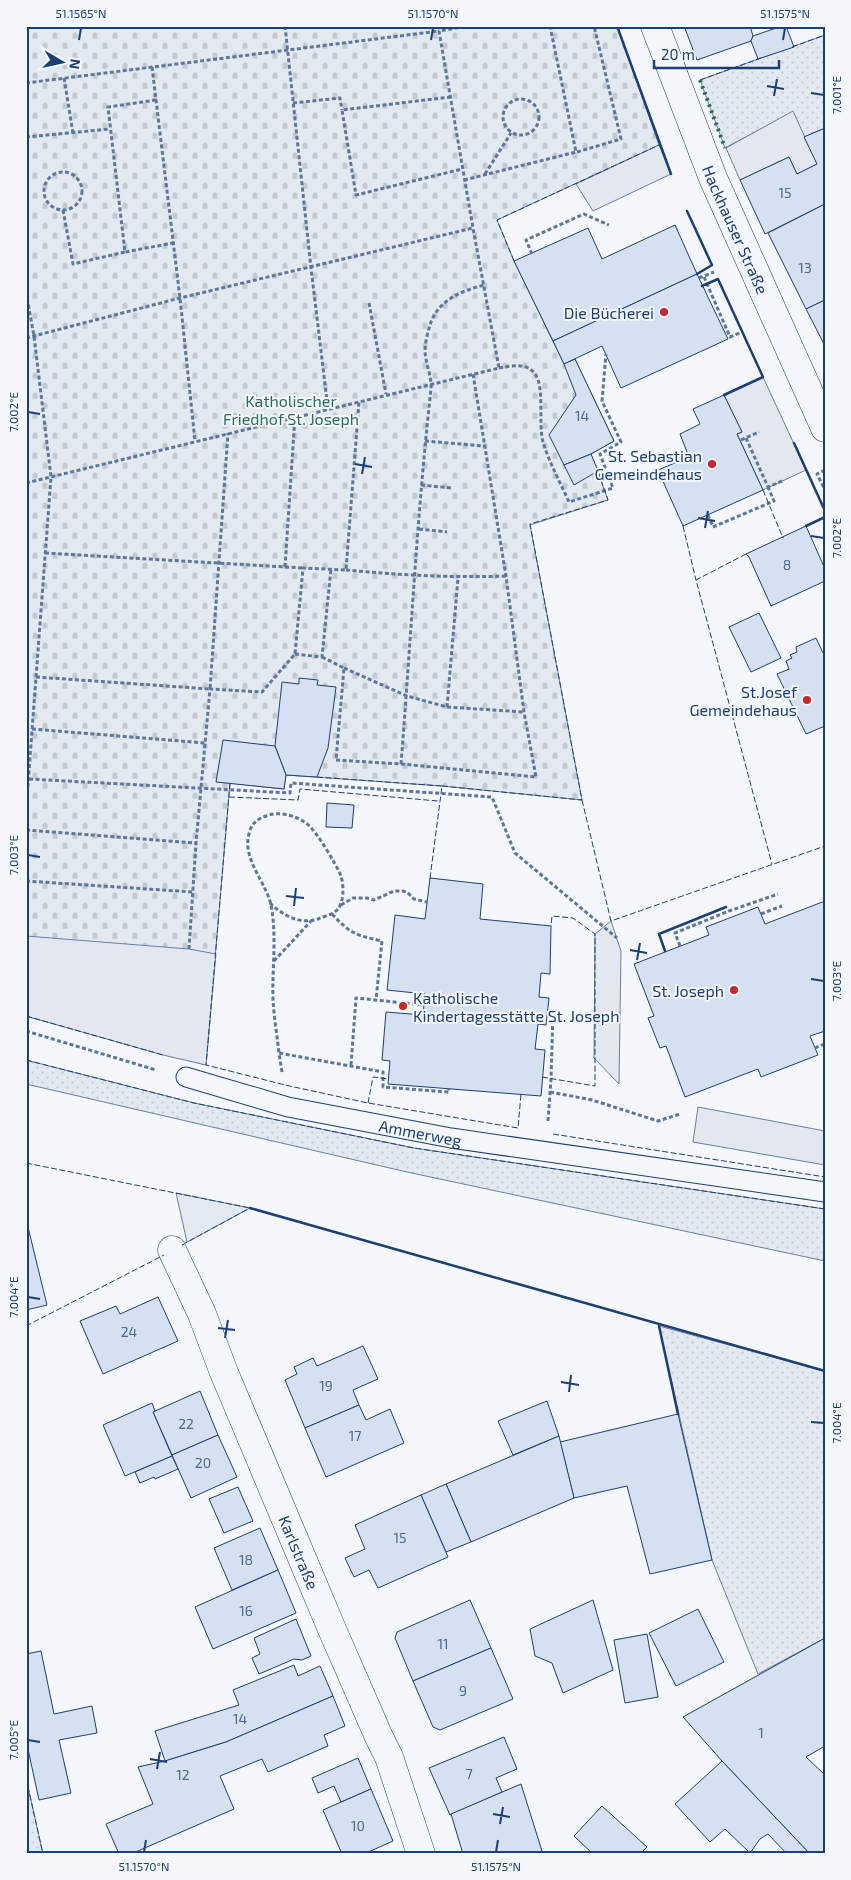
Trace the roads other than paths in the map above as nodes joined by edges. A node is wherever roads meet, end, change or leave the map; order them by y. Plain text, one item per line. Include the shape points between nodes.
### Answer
1 (655, 26) edge
2 (825, 428) edge
3 (186, 1077) road end
4 (825, 1192) edge
5 (172, 1250) dead end
6 (421, 1854) edge

1 - 2 street, Hackhauser Straße via 713,178
3 - 4 lane, Ammerweg via 288,1107 451,1138
5 - 6 street, Karlstraße via 389,1757

